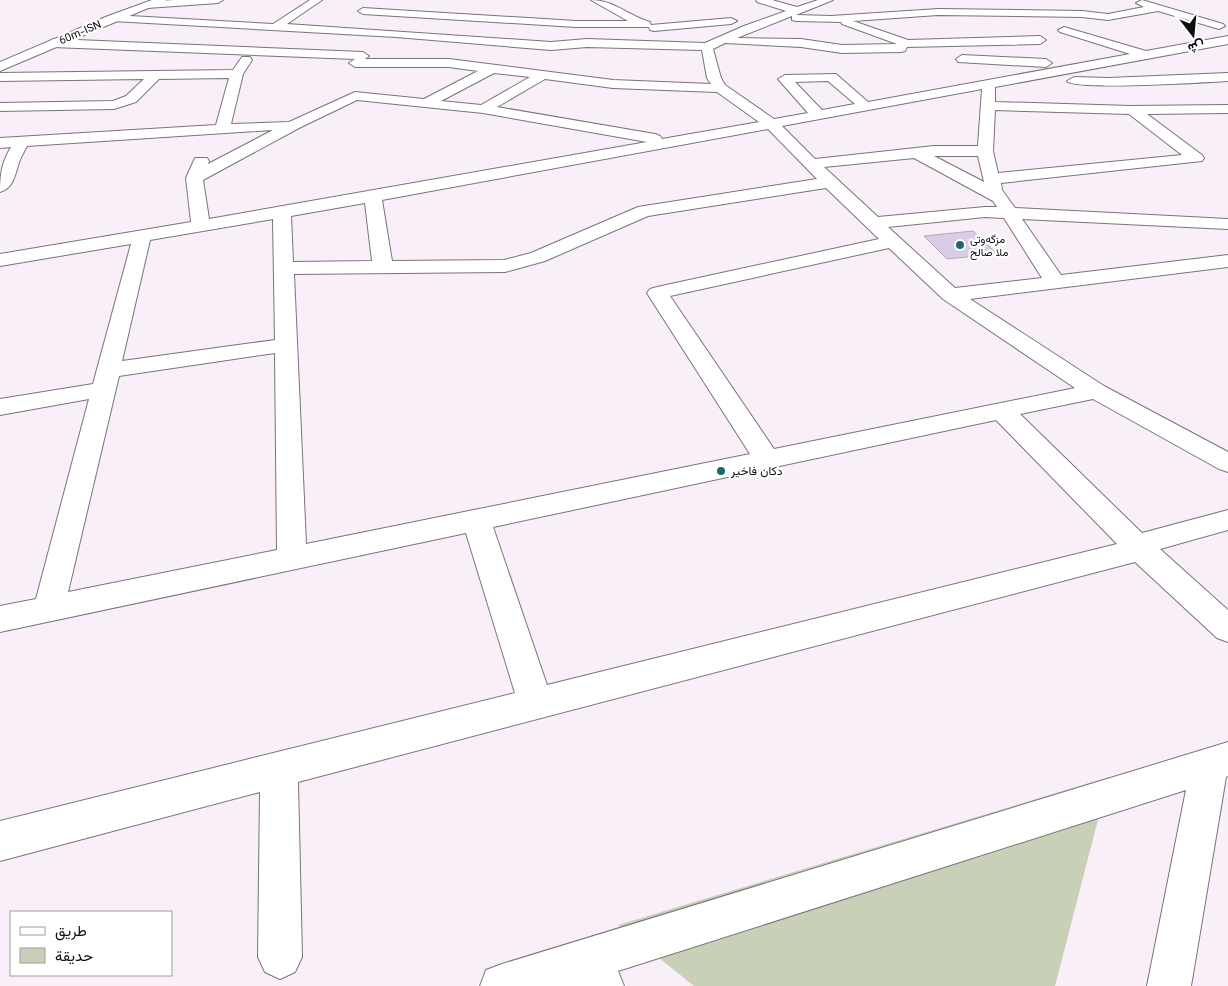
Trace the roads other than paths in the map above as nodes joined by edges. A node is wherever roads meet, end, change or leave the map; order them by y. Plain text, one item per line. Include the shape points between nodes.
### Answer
1 (162, 0) edge
2 (218, 0) edge
3 (317, 0) edge
4 (374, 0) edge
5 (596, 0) edge
6 (761, 0) edge
7 (828, 0) edge
8 (1130, 0) edge
9 (1097, 1) edge
10 (989, 2) dead end
11 (898, 3) dead end
12 (147, 5) junction
13 (1158, 8) junction
14 (614, 10) junction
15 (362, 11) junction
16 (938, 12) junction
17 (957, 12) junction
18 (802, 15) junction
19 (1108, 17) junction
20 (112, 18) junction
21 (457, 18) junction
22 (835, 18) junction
23 (731, 21) dead end
24 (576, 24) junction
25 (1223, 25) edge
26 (650, 26) junction
27 (276, 27) junction
28 (306, 29) junction
29 (341, 30) junction
30 (1064, 30) junction
31 (812, 32) dead end
32 (396, 34) junction
33 (433, 37) junction
34 (1228, 39) edge
35 (1040, 40) junction
36 (53, 43) junction
37 (712, 44) junction
38 (1210, 44) junction
39 (911, 46) junction
40 (681, 47) junction
41 (251, 52) junction
42 (1228, 53) edge
43 (928, 56) dead end
44 (1146, 56) junction
45 (945, 59) dead end
46 (1051, 59) junction
47 (0, 67) edge
48 (361, 67) junction
49 (493, 68) junction
50 (237, 74) junction
51 (156, 75) junction
52 (543, 75) junction
53 (0, 77) edge
54 (1228, 77) edge
55 (1015, 79) junction
56 (1129, 81) junction
57 (989, 84) junction
58 (720, 88) junction
59 (426, 102) junction
60 (989, 106) junction
61 (0, 107) edge
62 (866, 107) junction
63 (1228, 109) edge
64 (483, 110) junction
65 (1132, 110) junction
66 (1171, 110) junction
67 (818, 115) junction
68 (772, 124) junction
69 (294, 125) junction
70 (217, 130) junction
71 (22, 142) junction
72 (674, 142) junction
73 (0, 143) edge
74 (985, 151) junction
75 (917, 153) junction
76 (811, 164) junction
77 (194, 178) junction
78 (992, 179) junction
79 (830, 182) junction
80 (0, 187) edge
81 (373, 197) junction
82 (1004, 206) junction
83 (282, 212) junction
84 (874, 223) junction
85 (1228, 224) edge
86 (201, 226) junction
87 (142, 236) junction
88 (894, 242) junction
89 (0, 260) edge
90 (1228, 261) edge
91 (383, 267) junction
92 (283, 268) junction
93 (1055, 282) junction
94 (950, 295) junction
95 (285, 345) junction
96 (107, 380) junction
97 (1096, 391) junction
98 (0, 407) edge
99 (1002, 411) junction
100 (766, 458) junction
101 (1228, 463) edge
102 (476, 520) junction
103 (1228, 520) edge
104 (1139, 547) junction
105 (292, 559) junction
106 (50, 608) junction
107 (0, 619) edge
108 (1228, 629) edge
109 (536, 704) junction
110 (1218, 762) edge
111 (279, 770) junction
112 (0, 841) edge
113 (280, 957) dead end
114 (579, 979) edge
115 (502, 986) edge
116 (1169, 986) edge

1 - 12 street, 60m-ISN
2 - 12 street
3 - 27 street
4 - 15 street
5 - 14 street
6 - 18 street
7 - 18 street
8 - 13 street
9 - 19 street
10 - 17 street
11 - 16 street
12 - 20 street, 60m-ISN
13 - 19 street
13 - 25 street
14 - 24 street via 585,11
14 - 26 street
15 - 21 street
15 - 29 street
16 - 17 street
16 - 22 street
17 - 19 street
18 - 22 street
18 - 31 street
18 - 37 street via 782,16
19 - 30 street
20 - 27 street
20 - 36 street, 60m-ISN
21 - 24 street
21 - 33 street
22 - 39 street
23 - 26 street
24 - 26 street
25 - 34 street via 1213,30
26 - 40 street
27 - 28 street
28 - 29 street
28 - 41 street
29 - 32 street
30 - 35 street via 1060,36
30 - 44 street
32 - 33 street
32 - 48 street
33 - 40 street via 535,45 587,43
34 - 38 street
35 - 39 street
35 - 46 street
36 - 41 street
36 - 47 street, 60m-ISN
37 - 39 street via 801,43 842,49
37 - 40 street
37 - 58 street via 714,78
38 - 42 street
38 - 44 street
39 - 43 street
41 - 48 street
41 - 50 street
44 - 46 street
45 - 46 street
46 - 55 street
48 - 49 street via 449,63
48 - 59 street
48 - 69 street
49 - 52 street
49 - 59 street
50 - 51 street
50 - 70 street
51 - 53 street
51 - 61 street via 131,99 121,104
52 - 58 street via 613,84
52 - 64 street
54 - 56 street
55 - 56 street
55 - 57 street
56 - 66 street
57 - 60 street
57 - 62 street
58 - 68 street
59 - 64 street
60 - 65 street
60 - 74 street
62 - 67 street
62 - 67 street via 831,77 784,79
63 - 66 street
64 - 72 street
65 - 66 street
65 - 78 street via 1196,158
67 - 68 street
68 - 72 street
68 - 76 street
69 - 70 street
69 - 77 street
70 - 71 street
70 - 77 street
71 - 73 street
71 - 80 street
72 - 81 street
74 - 75 street
74 - 78 street
75 - 76 street
75 - 82 street
76 - 79 street
77 - 86 street
78 - 82 street via 994,190
79 - 84 street
79 - 91 street via 644,211 538,257 505,266
81 - 83 street
81 - 91 street
82 - 84 street via 985,212
82 - 85 street
82 - 93 street
83 - 86 street
83 - 92 street
84 - 88 street
86 - 87 street
87 - 89 street
87 - 96 street
88 - 94 street
88 - 100 street via 657,293
90 - 93 street
91 - 92 street
92 - 95 street
93 - 94 street
94 - 97 street
95 - 96 street
95 - 105 street
96 - 98 street
96 - 106 street
97 - 99 street
97 - 101 street
99 - 100 street
99 - 104 street
100 - 102 street
102 - 105 street
102 - 109 street
103 - 104 street
104 - 108 street
104 - 109 street
105 - 106 street
106 - 107 street
109 - 111 street
110 - 114 street
110 - 116 street
111 - 112 street
111 - 113 street
114 - 115 street

